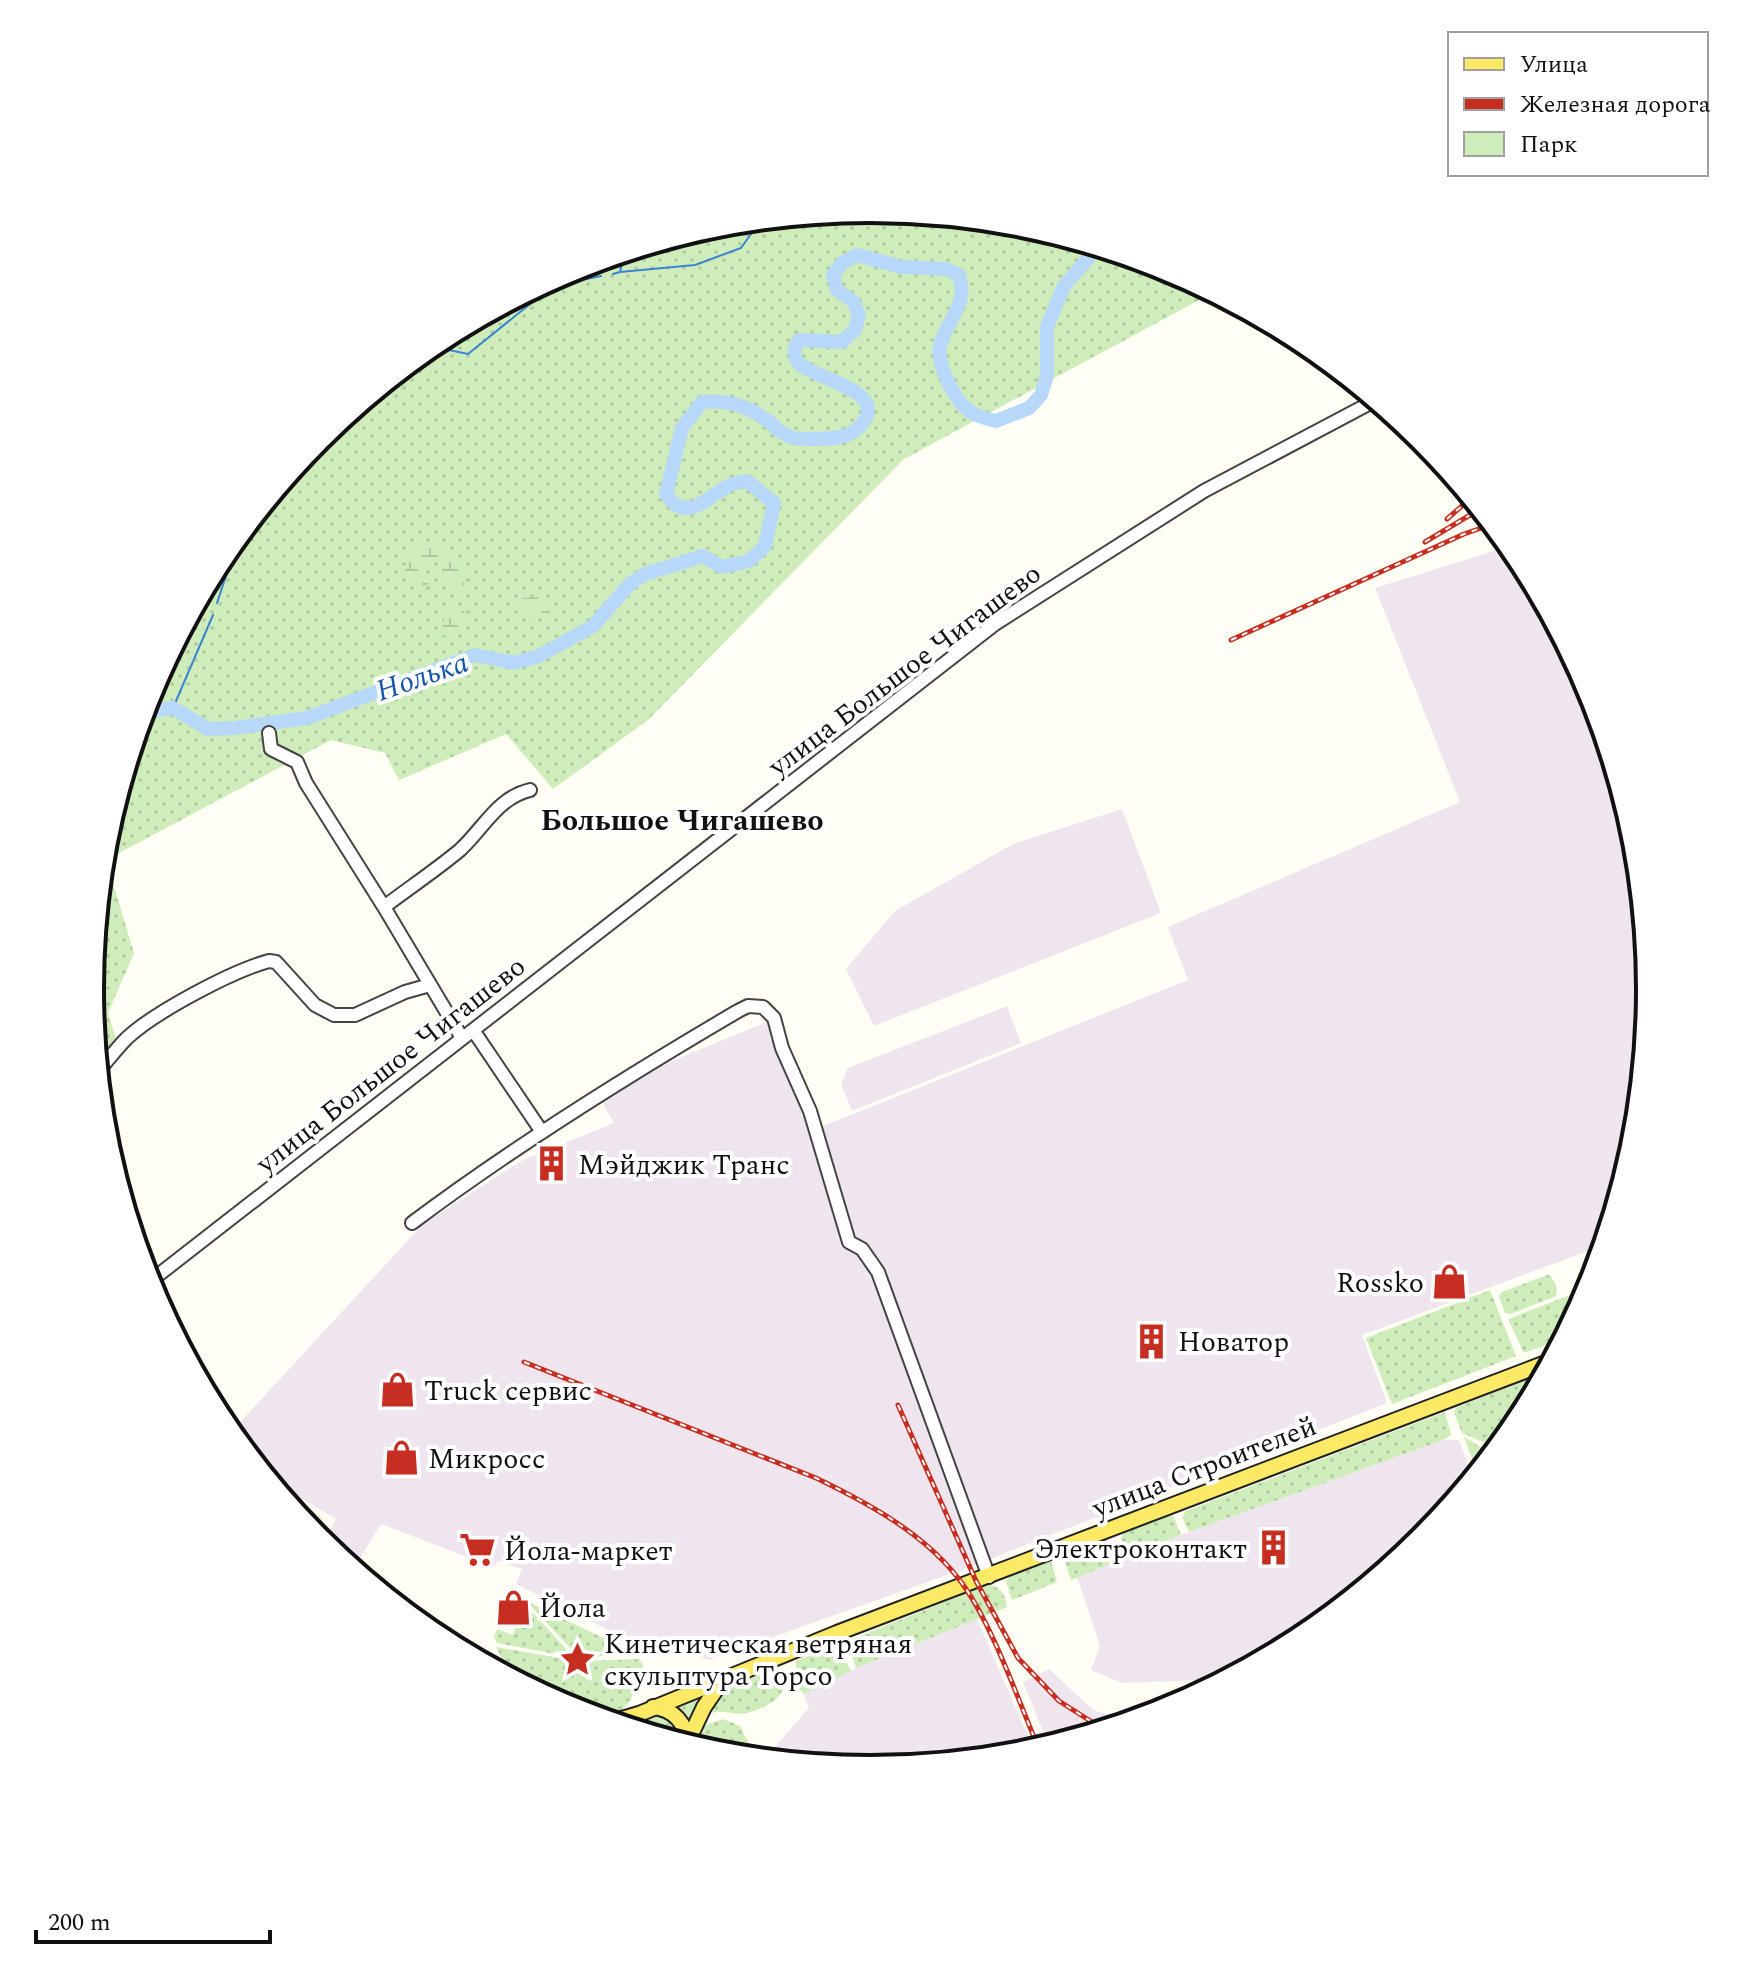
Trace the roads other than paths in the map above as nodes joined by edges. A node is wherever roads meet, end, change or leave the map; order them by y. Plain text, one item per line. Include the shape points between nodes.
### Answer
1 (1366, 405) edge
2 (269, 733) dead end
3 (530, 790) dead end
4 (384, 907) junction
5 (430, 985) junction
6 (467, 1034) junction
7 (108, 1060) edge
8 (542, 1132) junction
9 (412, 1223) dead end
10 (159, 1274) edge
11 (1536, 1367) edge
12 (989, 1577) junction
13 (725, 1677) junction
14 (653, 1707) junction
15 (637, 1718) edge
16 (687, 1732) edge
17 (692, 1733) edge

1 - 6 street, улица Большое Чигашево via 1204,491 995,624
2 - 4 street via 271,749 297,762
3 - 4 street via 516,793 462,848
4 - 5 street
5 - 6 street
5 - 7 street via 355,1015 334,1015 315,1005 276,962 269,961 205,989 149,1022
6 - 8 street
6 - 10 street, улица Большое Чигашево
8 - 9 street
8 - 12 street via 738,1011 756,1005 769,1012 817,1130 849,1242 862,1249 878,1272
11 - 12 main road, улица Строителей
12 - 13 main road, улица Строителей
13 - 14 main road, улица Строителей
13 - 17 main road
14 - 15 main road, улица Строителей
14 - 16 main road via 677,1716

